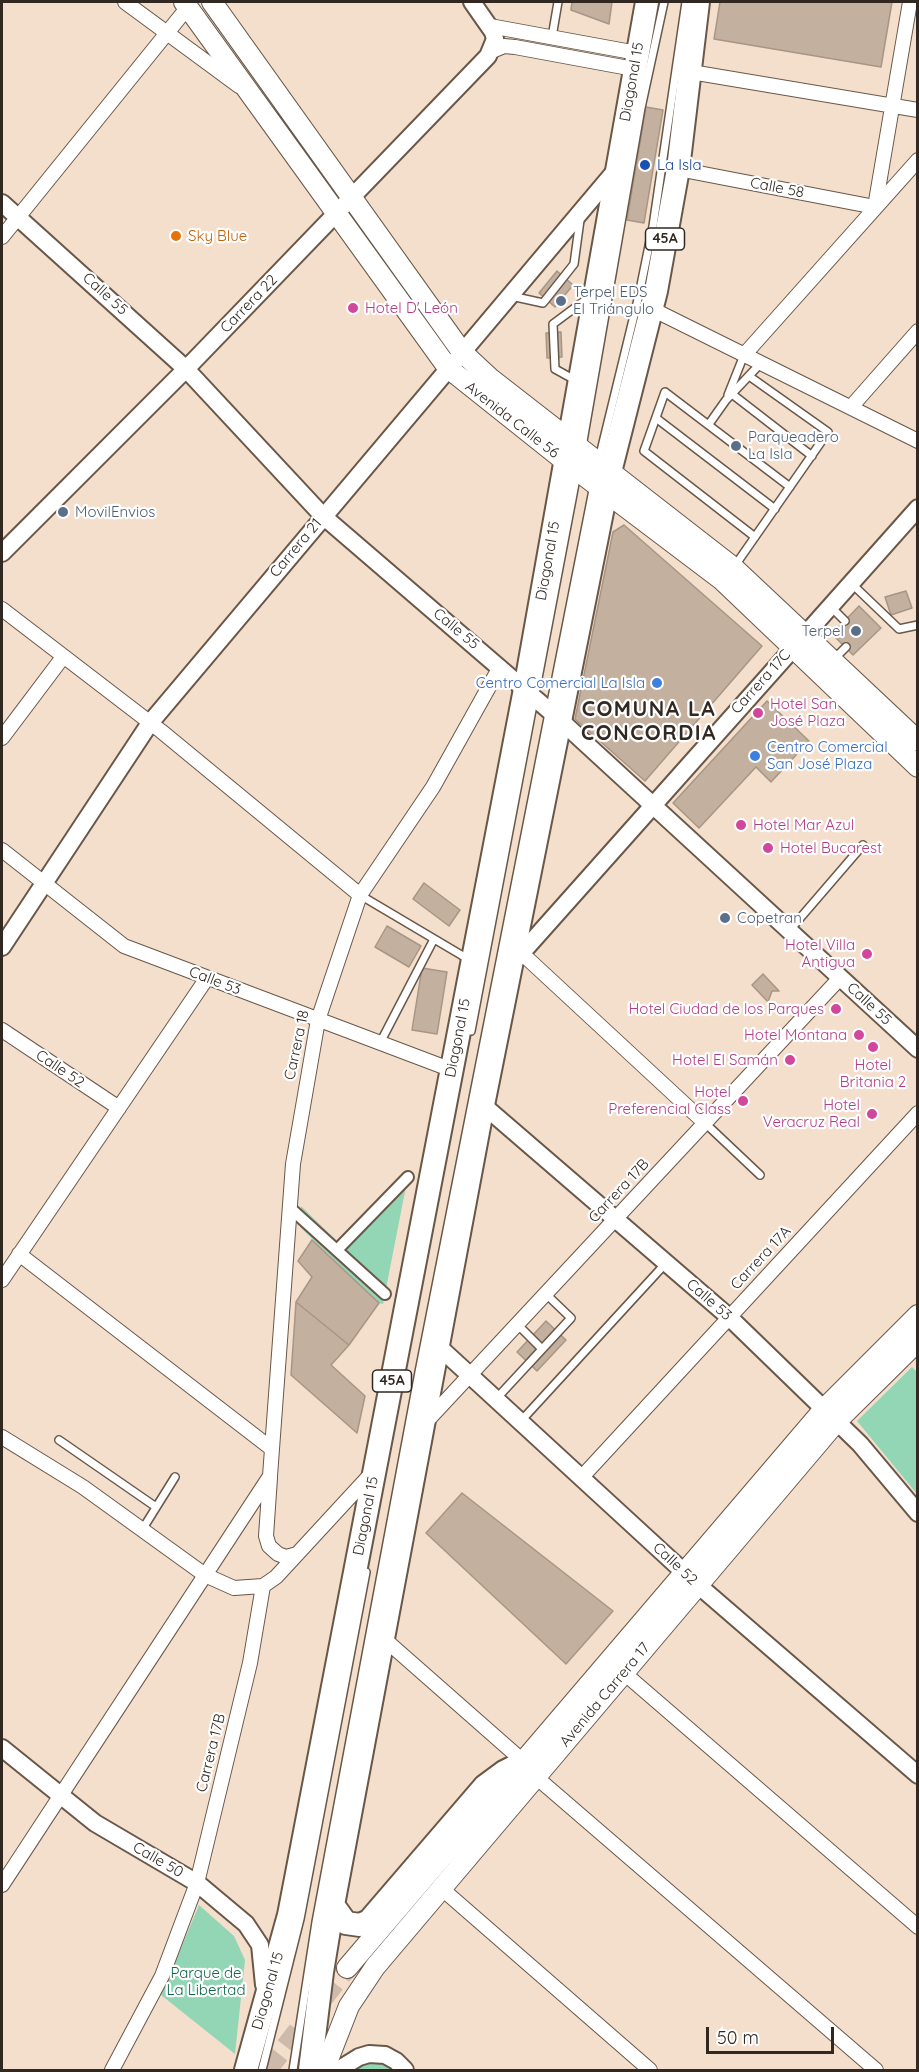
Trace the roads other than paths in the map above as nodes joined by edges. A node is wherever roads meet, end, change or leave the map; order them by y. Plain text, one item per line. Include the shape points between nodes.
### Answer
1 (125, 2) edge
2 (212, 2) edge
3 (472, 2) edge
4 (558, 2) edge
5 (647, 2) edge
6 (663, 2) edge
7 (686, 2) edge
8 (698, 2) edge
9 (910, 2) edge
10 (186, 4) edge
11 (490, 26) junction
12 (167, 33) junction
13 (552, 37) junction
14 (492, 51) junction
15 (636, 61) junction
16 (691, 72) junction
17 (250, 94) junction
18 (892, 106) junction
19 (918, 110) edge
20 (918, 160) edge
21 (617, 169) junction
22 (678, 169) junction
23 (351, 198) junction
24 (2, 203) edge
25 (875, 207) junction
26 (581, 212) junction
27 (335, 215) junction
28 (18, 216) junction
29 (2, 237) edge
30 (595, 293) junction
31 (509, 296) junction
32 (652, 309) junction
33 (918, 331) edge
34 (462, 352) junction
35 (744, 355) junction
36 (761, 363) junction
37 (448, 368) junction
38 (186, 369) junction
39 (748, 376) junction
40 (580, 382) junction
41 (732, 394) junction
42 (726, 400) junction
43 (851, 407) junction
44 (656, 418) junction
45 (709, 424) junction
46 (918, 441) edge
47 (574, 456) junction
48 (812, 456) junction
49 (602, 478) junction
50 (790, 487) junction
51 (918, 508) edge
52 (775, 509) junction
53 (323, 516) junction
54 (755, 537) junction
55 (2, 553) edge
56 (734, 568) junction
57 (851, 582) junction
58 (830, 606) junction
59 (2, 609) edge
60 (845, 621) dead end
61 (918, 625) edge
62 (798, 640) junction
63 (63, 657) junction
64 (501, 667) junction
65 (542, 704) junction
66 (150, 723) junction
67 (2, 738) edge
68 (918, 741) edge
69 (918, 767) edge
70 (652, 804) junction
71 (863, 844) dead end
72 (2, 850) edge
73 (45, 884) junction
74 (360, 895) junction
75 (789, 931) junction
76 (434, 939) junction
77 (2, 947) edge
78 (516, 955) junction
79 (473, 962) junction
80 (207, 978) junction
81 (840, 978) junction
82 (318, 1020) junction
83 (2, 1030) edge
84 (469, 1037) dead end
85 (380, 1043) junction
86 (918, 1049) edge
87 (452, 1070) junction
88 (483, 1105) junction
89 (119, 1108) junction
90 (918, 1113) edge
91 (705, 1123) junction
92 (760, 1175) dead end
93 (408, 1177) dead end
94 (289, 1207) junction
95 (615, 1219) junction
96 (337, 1250) junction
97 (20, 1254) junction
98 (666, 1263) junction
99 (2, 1280) edge
100 (385, 1294) dead end
101 (546, 1294) junction
102 (918, 1315) edge
103 (729, 1317) junction
104 (517, 1324) junction
105 (918, 1341) edge
106 (438, 1346) junction
107 (542, 1349) junction
108 (469, 1375) junction
109 (496, 1399) junction
110 (831, 1414) junction
111 (520, 1422) junction
112 (423, 1426) junction
113 (2, 1437) edge
114 (59, 1440) dead end
115 (272, 1449) junction
116 (375, 1469) junction
117 (270, 1476) junction
118 (175, 1477) dead end
119 (581, 1478) junction
120 (156, 1507) junction
121 (918, 1513) edge
122 (142, 1530) junction
123 (297, 1554) junction
124 (367, 1567) dead end
125 (205, 1575) junction
126 (692, 1579) junction
127 (263, 1586) junction
128 (382, 1637) junction
129 (624, 1673) junction
130 (2, 1748) edge
131 (530, 1770) junction
132 (918, 1775) edge
133 (60, 1795) junction
134 (197, 1883) junction
135 (2, 1884) edge
136 (441, 1888) junction
137 (333, 1905) junction
138 (918, 1927) edge
139 (347, 1968) tunnel mouth
140 (264, 2004) junction
141 (250, 2069) edge
142 (112, 2070) edge
143 (292, 2070) edge
144 (310, 2070) edge
145 (324, 2070) edge
146 (338, 2070) edge
147 (405, 2070) edge
148 (650, 2070) edge
149 (876, 2070) edge

1 - 12 street
2 - 23 main road, Avenida Calle 56
3 - 11 street
4 - 13 lane
5 - 15 main road, Diagonal 15 / 45A
6 - 47 lane
7 - 49 lane via 652,226
8 - 16 main road, Diagonal 15 / 45A
9 - 18 street
10 - 12 street
10 - 17 main road, Avenida Calle 56
11 - 13 street
11 - 14 street via 495,39
12 - 17 street
12 - 28 street
13 - 15 street
14 - 15 street via 504,46
14 - 23 street, Carrera 22
15 - 21 main road, Diagonal 15 / 45A
16 - 18 street
16 - 22 main road, Diagonal 15 / 45A
17 - 27 main road, Avenida Calle 56
18 - 19 street
18 - 25 street
20 - 25 street
21 - 26 street, Carrera 21
21 - 30 main road, Diagonal 15 / 45A
22 - 25 street, Calle 58
22 - 32 main road, Diagonal 15 / 45A
23 - 27 street, Carrera 22
23 - 34 main road, Avenida Calle 56
24 - 28 street, Calle 55
25 - 35 street
26 - 31 street, Carrera 21
26 - 31 lane via 574,264 543,303
27 - 37 main road, Avenida Calle 56
27 - 38 street, Carrera 22
28 - 29 street
28 - 38 street, Calle 55
30 - 40 main road, Diagonal 15 / 45A
30 - 40 lane via 552,324 555,369
31 - 34 street, Carrera 21
32 - 35 street
32 - 49 main road, Diagonal 15 / 45A
33 - 43 street
34 - 37 street, Carrera 21
34 - 47 main road, Avenida Calle 56
35 - 36 street
35 - 42 lane
36 - 39 lane
36 - 43 street
37 - 47 main road, Avenida Calle 56
37 - 53 street, Carrera 21
38 - 53 street, Calle 55
38 - 55 street, Carrera 22
39 - 41 lane
39 - 48 lane via 828,432
40 - 47 main road, Diagonal 15 / 45A
41 - 42 lane
41 - 48 lane
42 - 45 lane
43 - 46 street
44 - 45 lane via 665,392
44 - 52 lane
44 - 54 lane via 644,451
45 - 50 lane
47 - 49 main road, Avenida Calle 56
47 - 65 main road, Diagonal 15 / 45A
48 - 50 lane
49 - 56 main road, Avenida Calle 56
49 - 62 main road, Avenida Calle 56
49 - 65 main road, Diagonal 15 / 45A
50 - 52 lane
51 - 57 street, Carrera 17C
52 - 54 lane
53 - 64 street, Calle 55
53 - 66 street, Carrera 21
54 - 56 lane
56 - 62 main road, Avenida Calle 56
57 - 58 street, Carrera 17C
57 - 61 lane via 899,629
58 - 60 lane
58 - 62 street, Carrera 17C
59 - 63 street
62 - 68 main road, Avenida Calle 56 via 839,654
62 - 69 main road, Avenida Calle 56
62 - 70 street, Carrera 17C
63 - 66 street
63 - 67 street
64 - 65 street, Calle 55
64 - 74 street, Carrera 18 via 433,787
65 - 70 street, Calle 55
65 - 78 main road, Diagonal 15 / 45A
65 - 79 main road, Diagonal 15 / 45A
65 - 84 lane
65 - 143 lane
66 - 73 street, Carrera 21
66 - 74 street
70 - 75 street, Calle 55
70 - 78 street, Carrera 17C
71 - 75 lane
72 - 73 street, Calle 53
73 - 77 street, Carrera 21
73 - 80 street, Calle 53 via 124,946
74 - 76 lane
74 - 82 street, Carrera 18
75 - 81 street, Calle 55
76 - 79 lane
76 - 85 lane
78 - 88 main road, Diagonal 15 / 45A
78 - 91 street
79 - 87 main road, Diagonal 15 / 45A
80 - 82 street, Calle 53
80 - 89 street
81 - 86 street, Calle 55
81 - 91 street, Carrera 17B
82 - 85 street, Calle 53
82 - 94 street, Carrera 18 via 302,1102
83 - 89 street, Calle 52
85 - 87 street, Calle 53
87 - 116 main road, Diagonal 15 / 45A
88 - 95 street, Calle 53
88 - 106 main road, Diagonal 15 / 45A
89 - 97 street
90 - 103 street, Carrera 17A
91 - 92 lane
91 - 95 street, Carrera 17B
93 - 96 street
94 - 96 street
94 - 115 street, Carrera 18
95 - 98 street, Calle 53
95 - 101 street, Carrera 17B
96 - 100 street
97 - 99 street
97 - 115 street
98 - 103 street, Calle 53
98 - 111 lane
101 - 104 street, Carrera 17B
101 - 107 lane via 572,1318
102 - 110 main road, Avenida Carrera 17
103 - 110 street, Calle 53
103 - 119 street, Carrera 17A
104 - 107 lane
104 - 108 street, Carrera 17B
105 - 110 main road, Avenida Carrera 17
106 - 108 street, Calle 52
106 - 112 main road, Diagonal 15 / 45A
107 - 109 lane
108 - 109 street, Calle 52
108 - 112 street, Carrera 17B
109 - 111 street, Calle 52
110 - 121 street, Calle 53
110 - 126 main road, Avenida Carrera 17
111 - 119 street, Calle 52
112 - 128 main road, Diagonal 15 / 45A
113 - 122 street via 83,1487
114 - 120 lane
115 - 117 street, Carrera 18
116 - 123 street
116 - 140 main road, Diagonal 15 / 45A via 289,1915
117 - 123 street, Carrera 18 via 266,1536 269,1546 286,1557
117 - 125 street, Carrera 18
118 - 120 lane
119 - 126 street, Calle 52
120 - 122 lane
122 - 125 street
123 - 127 street
124 - 141 lane via 303,1904
125 - 127 street via 234,1588
125 - 133 street, Carrera 18
126 - 129 main road, Avenida Carrera 17
126 - 131 main road, Avenida Carrera 17
126 - 132 street, Calle 52
127 - 134 street, Carrera 17B via 250,1663
128 - 131 street
128 - 137 main road, Diagonal 15 / 45A
129 - 131 main road, Avenida Carrera 17
129 - 138 street
130 - 133 street, Calle 50
131 - 136 main road, Avenida Carrera 17
131 - 137 main road via 504,1772 485,1786 369,1921 360,1925 346,1923
131 - 139 main road, Avenida Carrera 17
131 - 149 street
133 - 134 street, Calle 50 via 110,1832
133 - 135 street, Carrera 18
134 - 140 street, Calle 50 via 254,1933 264,1964
134 - 142 street, Carrera 17B via 162,1976
136 - 145 main road, Avenida Carrera 17 via 359,1988
136 - 148 street
137 - 144 main road, Diagonal 15 / 45A
140 - 141 main road, Diagonal 15 / 45A
146 - 147 street via 369,2054 385,2055

